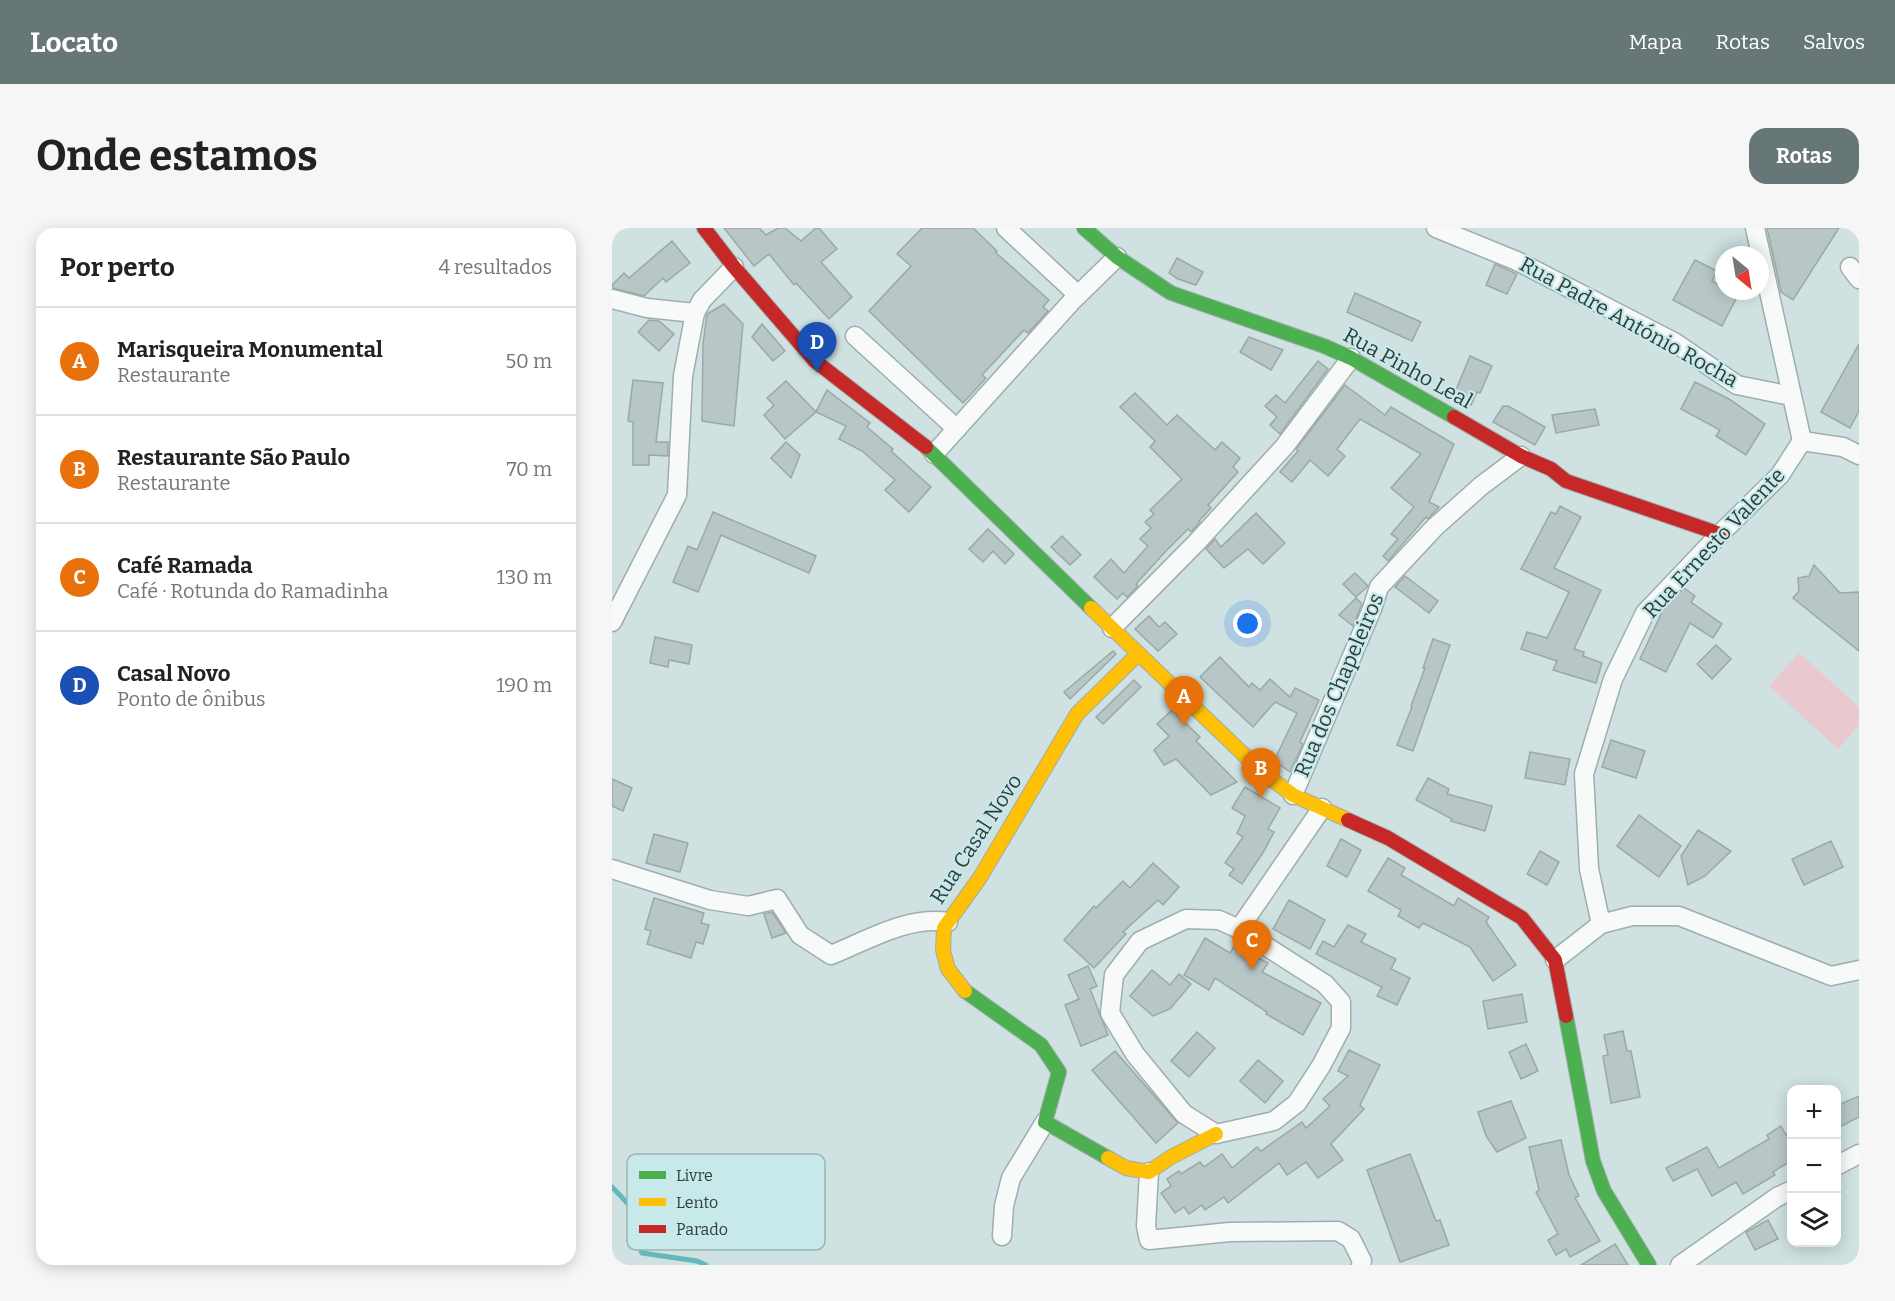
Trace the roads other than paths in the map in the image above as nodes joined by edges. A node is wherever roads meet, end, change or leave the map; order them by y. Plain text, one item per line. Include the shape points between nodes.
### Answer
1 (1006, 228) edge
2 (1084, 228) edge
3 (1436, 228) edge
4 (1755, 228) edge
5 (706, 229) edge
6 (1117, 257) junction
7 (734, 267) junction
8 (1078, 295) junction
9 (612, 299) edge
10 (695, 313) junction
11 (855, 336) dead end
12 (1351, 358) junction
13 (1791, 396) junction
14 (957, 429) junction
15 (1802, 441) junction
16 (934, 454) junction
17 (1859, 455) edge
18 (1521, 456) junction
19 (1720, 534) junction
20 (612, 622) edge
21 (1112, 628) junction
22 (1138, 654) junction
23 (1293, 795) junction
24 (1322, 808) junction
25 (612, 869) edge
26 (948, 922) junction
27 (1601, 924) junction
28 (1239, 929) junction
29 (1555, 960) junction
30 (1859, 970) edge
31 (1045, 1122) junction
32 (1216, 1134) junction
33 (1859, 1154) edge
34 (1841, 1163) edge
35 (1149, 1172) junction
36 (1787, 1192) edge
37 (1002, 1236) dead end
38 (1361, 1265) edge
39 (1649, 1265) edge
40 (1680, 1265) edge

1 - 8 street
2 - 6 street, Rua Pinho Leal
3 - 13 street, Rua Padre António Rocha via 1517,261 1674,342 1737,385
4 - 13 street
5 - 7 street
6 - 8 street
6 - 12 street, Rua Pinho Leal via 1171,293
7 - 10 street via 702,300
7 - 16 street via 815,361
8 - 14 street
9 - 10 street via 647,308
10 - 20 street via 682,376 676,495
11 - 14 street
12 - 18 street, Rua Pinho Leal
12 - 21 street via 1284,447
13 - 15 street
14 - 16 street
15 - 17 street via 1843,447
15 - 19 street, Rua Ernesto Valente via 1780,475
16 - 21 street
18 - 19 street, Rua Pinho Leal via 1551,469 1566,481
18 - 23 street, Rua dos Chapeleiros via 1435,528 1379,587
19 - 27 street, Rua Ernesto Valente via 1645,613 1613,679 1584,774 1589,869
21 - 22 street
22 - 23 street via 1263,773
22 - 26 street, Rua Casal Novo via 1077,714 981,876
23 - 24 street
24 - 28 street
24 - 29 street via 1388,838 1521,918
25 - 26 street via 710,900 748,906 777,899 800,935 831,956 916,921
26 - 31 street, Rua Casal Novo via 943,950 948,969 966,992 1041,1045 1059,1072
27 - 29 street
27 - 30 street via 1632,916 1679,916 1831,976
28 - 32 street via 1325,984 1341,1002 1341,1028 1297,1103 1274,1121
28 - 32 street via 1219,920 1186,919 1140,941 1114,975 1110,1013 1135,1053 1184,1113
29 - 39 street via 1593,1161 1604,1191
31 - 35 street via 1126,1168
31 - 37 street via 1011,1178
32 - 35 street
33 - 34 street
35 - 38 street via 1149,1240 1230,1232 1338,1230 1351,1239
36 - 40 street

